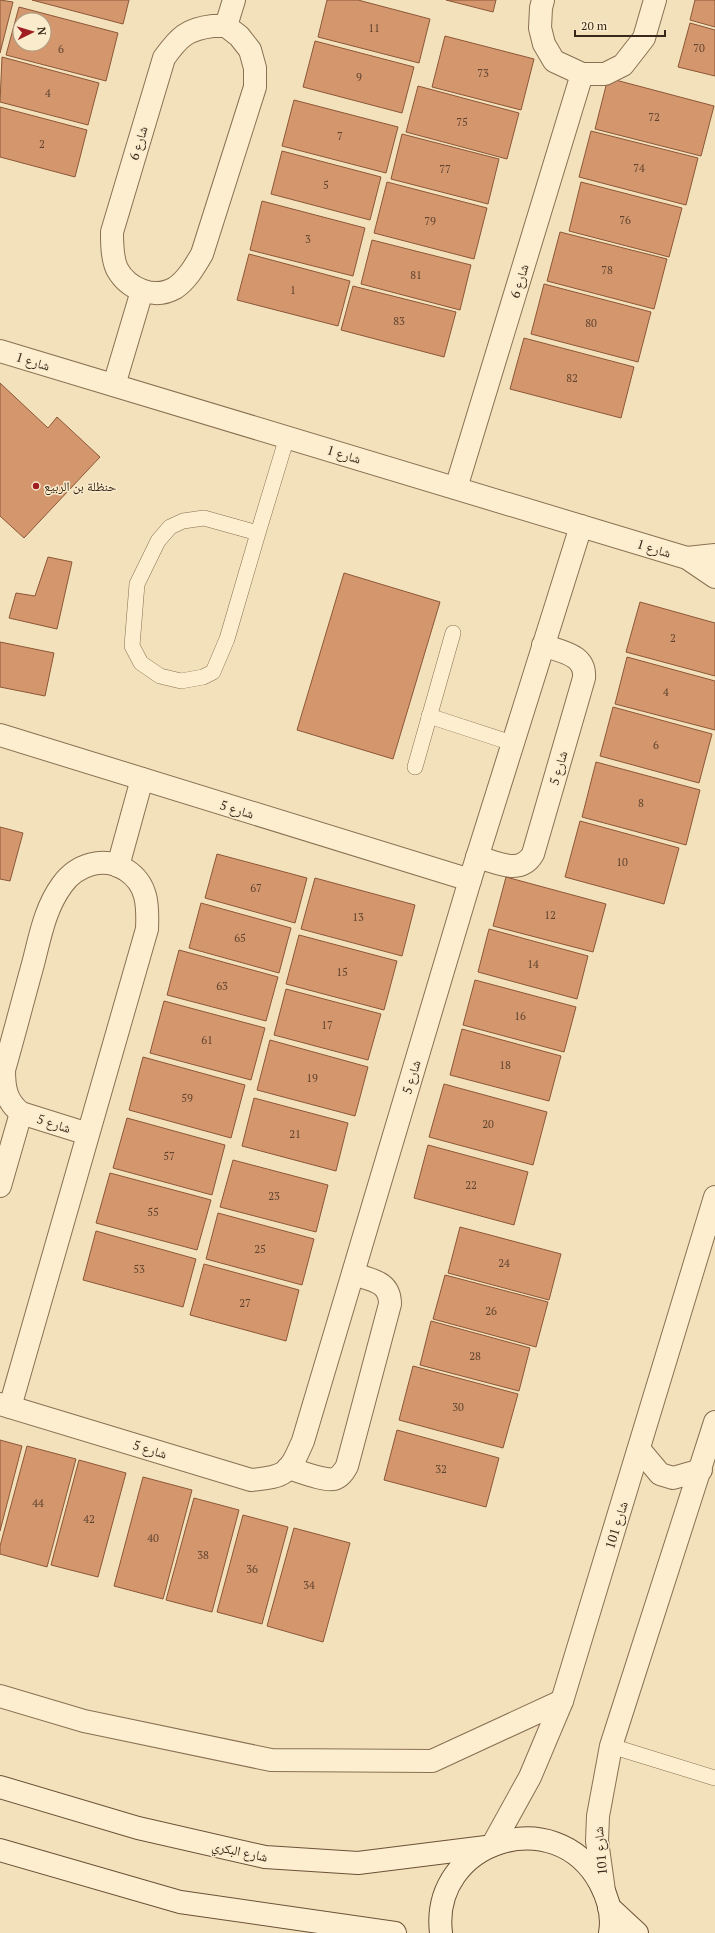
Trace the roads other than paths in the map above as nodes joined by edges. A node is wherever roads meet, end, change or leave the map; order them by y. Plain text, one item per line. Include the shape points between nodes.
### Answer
1 (234, 0) edge
2 (543, 0) edge
3 (655, 0) edge
4 (226, 26) junction
5 (582, 74) junction
6 (142, 291) junction
7 (0, 351) edge
8 (114, 385) junction
9 (287, 437) junction
10 (456, 488) junction
11 (581, 526) junction
12 (258, 533) junction
13 (715, 555) edge
14 (687, 558) junction
15 (715, 577) edge
16 (453, 633) dead end
17 (543, 645) junction
18 (429, 716) junction
19 (0, 735) edge
20 (512, 743) junction
21 (415, 767) dead end
22 (142, 780) junction
23 (477, 857) junction
24 (118, 866) junction
25 (470, 880) junction
26 (21, 1113) junction
27 (88, 1134) junction
28 (0, 1186) edge
29 (715, 1197) edge
30 (353, 1274) junction
31 (5, 1406) edge
32 (715, 1422) edge
33 (639, 1449) junction
34 (288, 1468) junction
35 (700, 1470) junction
36 (0, 1696) edge
37 (562, 1701) junction
38 (611, 1746) junction
39 (715, 1778) edge
40 (0, 1787) edge
41 (490, 1846) junction
42 (0, 1850) edge
43 (607, 1899) junction
44 (395, 1933) edge
45 (441, 1933) edge
46 (610, 1933) edge
47 (637, 1933) edge

1 - 4 street
2 - 5 street via 540,28 544,44 554,61
3 - 5 street via 644,38 623,65 605,74
4 - 6 street via 239,36 250,50 255,68 255,87 202,254 189,274 175,288 158,293
4 - 6 street, شارع 6 via 196,28 179,38 164,58 112,232 112,247 117,268 130,284
5 - 10 street, شارع 6
6 - 8 street
7 - 8 street, شارع 1
8 - 9 street, شارع 1
9 - 10 street, شارع 1
9 - 12 lane
10 - 11 street, شارع 1
11 - 14 street, شارع 1
11 - 17 street, شارع 5
12 - 12 lane via 227,639 213,672 203,677 181,681 160,676 141,663 132,646 137,584 158,541 170,527 183,521 204,518
13 - 14 street, شارع 1
14 - 15 street, شارع 1
16 - 18 lane
17 - 20 street, شارع 5
17 - 23 street, شارع 5 via 573,656 585,669 533,854 528,862 520,866
18 - 20 lane
18 - 21 lane
19 - 22 street, شارع 5
20 - 23 street, شارع 5
22 - 24 street
22 - 25 street, شارع 5
23 - 25 street, شارع 5
24 - 26 street, شارع 5 via 97,862 78,868 62,884 47,912 4,1070 6,1094 12,1106
24 - 27 street, شارع 5 via 126,870 143,887 148,906 148,929
25 - 30 street, شارع 5
26 - 27 street, شارع 5
26 - 28 street, شارع 5
27 - 31 street, شارع 5
29 - 33 street, شارع 101
30 - 34 street, شارع 5 via 303,1441
30 - 34 street via 385,1287 390,1295 390,1304 347,1466 342,1474 334,1479 325,1479
31 - 34 street, شارع 5 via 251,1480 282,1474
32 - 35 street, شارع 101
33 - 35 street via 660,1474 673,1478
33 - 37 street, شارع 101
35 - 38 street, شارع 101
36 - 37 street via 84,1721 271,1760 432,1761
37 - 41 street, شارع 101 via 530,1777
38 - 39 lane
38 - 43 street, شارع 101 via 598,1816 598,1841
40 - 41 street, شارع البكري via 138,1828 265,1857 358,1863
41 - 43 street, شارع البكري via 520,1838 538,1838 555,1843 585,1862 596,1875
41 - 45 street via 472,1856 459,1868 449,1885 442,1904
42 - 44 street via 180,1902
43 - 46 street, شارع 101
43 - 47 street

